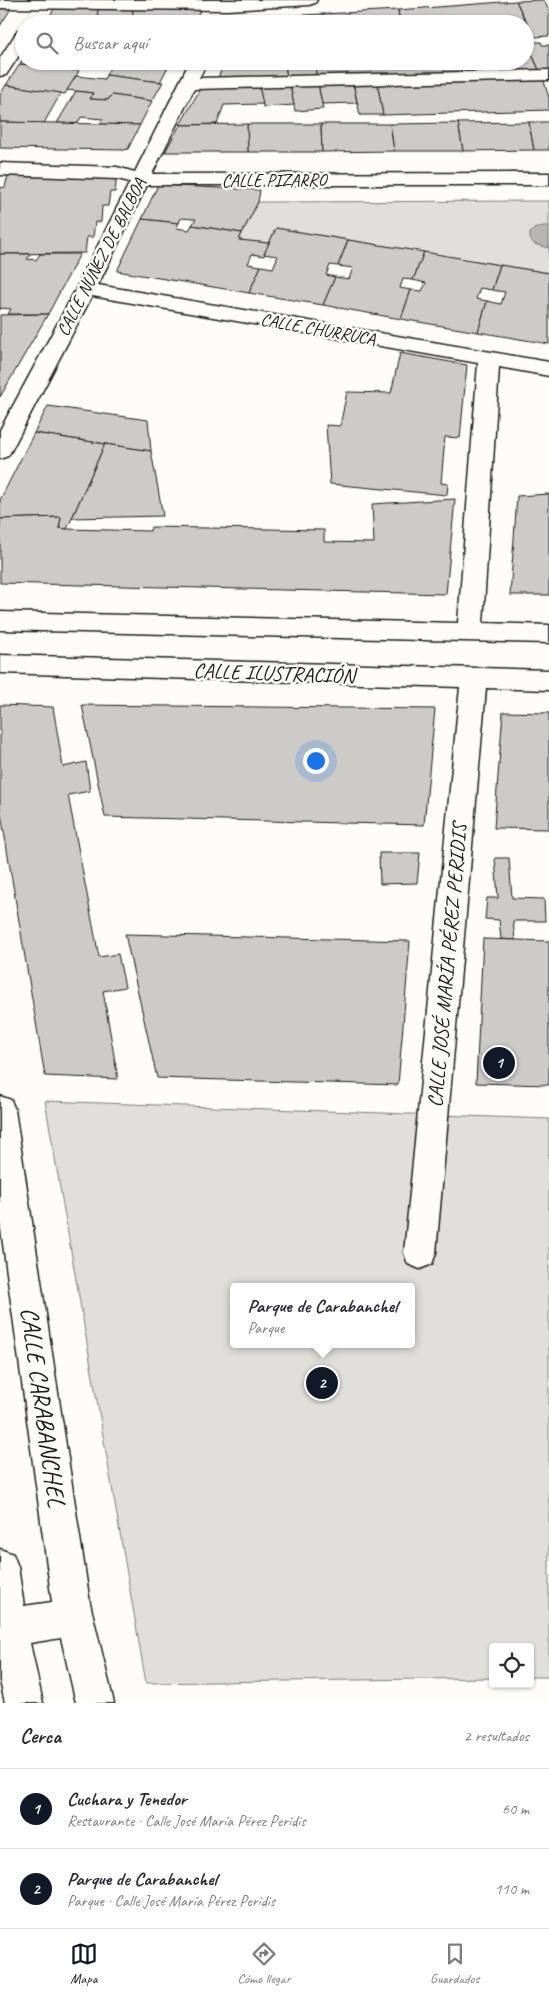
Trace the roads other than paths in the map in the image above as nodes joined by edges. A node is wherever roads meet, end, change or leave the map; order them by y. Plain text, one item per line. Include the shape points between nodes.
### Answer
1 (309, 0) edge
2 (0, 2) edge
3 (44, 2) edge
4 (230, 3) edge
5 (36, 15) edge
6 (224, 15) edge
7 (15, 48) edge
8 (195, 70) edge
9 (0, 71) edge
10 (549, 75) edge
11 (188, 84) junction
12 (0, 169) edge
13 (140, 179) junction
14 (549, 179) edge
15 (86, 289) junction
16 (489, 359) junction
17 (549, 369) edge
18 (0, 451) edge
19 (0, 621) edge
20 (470, 631) junction
21 (549, 634) edge
22 (0, 664) edge
23 (474, 678) junction
24 (549, 680) edge
25 (0, 1110) edge
26 (420, 1253) dead end
27 (0, 1567) edge
28 (74, 1617) junction
29 (4, 1630) edge
30 (24, 1703) edge
31 (96, 1703) edge

1 - 4 street
2 - 3 street
3 - 4 street
3 - 5 street
4 - 6 street
7 - 9 street
8 - 11 street, CALLE NÚÑEZ DE BALBOA
10 - 11 street
11 - 13 street, CALLE NÚÑEZ DE BALBOA
12 - 13 street, CALLE PIZARRO via 118,173
13 - 14 street, CALLE PIZARRO
13 - 15 street, CALLE NÚÑEZ DE BALBOA
15 - 16 street, CALLE CHURRUCA
15 - 18 street, CALLE NÚÑEZ DE BALBOA
16 - 17 street, CALLE CHURRUCA
16 - 20 street
19 - 20 street, CALLE ILUSTRACIÓN
20 - 21 street, CALLE ILUSTRACIÓN
22 - 23 street, CALLE ILUSTRACIÓN
23 - 24 street, CALLE ILUSTRACIÓN
23 - 26 street, CALLE JOSÉ MARÍA PÉREZ PERIDIS
25 - 28 street, CALLE CARABANCHEL
27 - 29 street
28 - 29 street
28 - 31 street, CALLE CARABANCHEL
29 - 30 street

